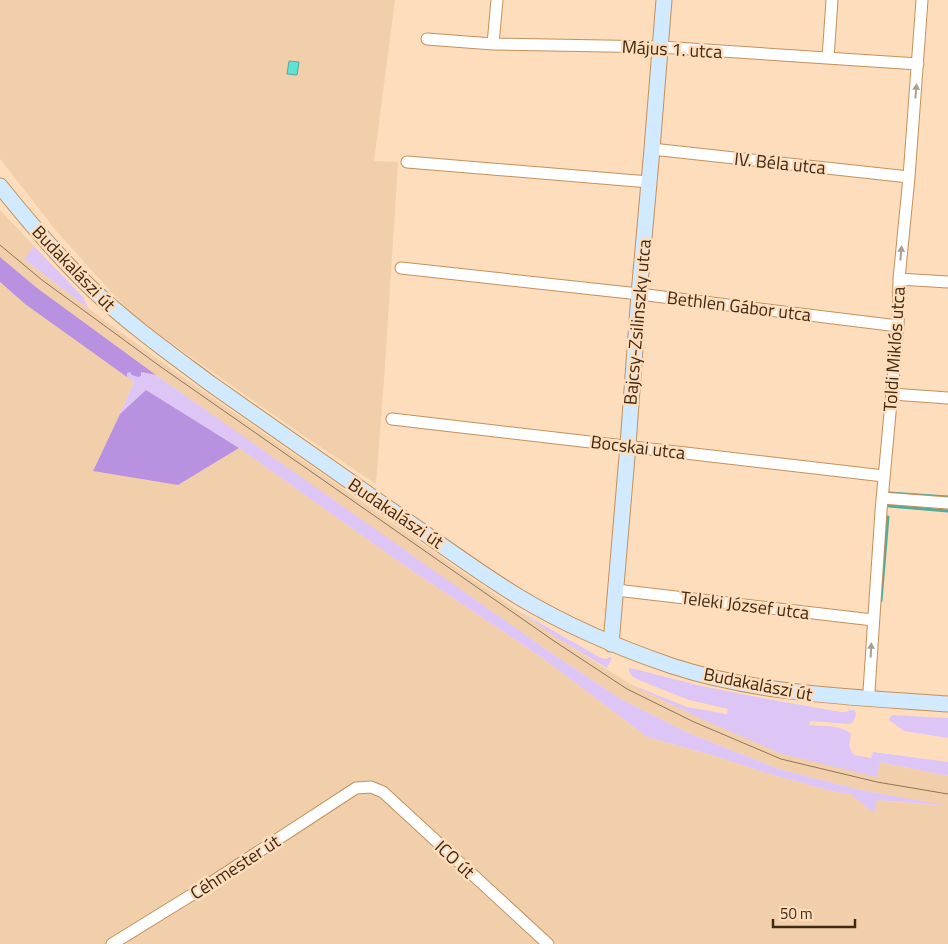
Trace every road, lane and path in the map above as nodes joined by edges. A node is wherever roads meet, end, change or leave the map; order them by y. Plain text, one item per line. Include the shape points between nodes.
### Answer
1 (496, 0) edge
2 (664, 0) edge
3 (832, 0) edge
4 (922, 0) edge
5 (427, 39) dead end
6 (493, 44) junction
7 (660, 47) junction
8 (828, 58) junction
9 (918, 64) junction
10 (652, 150) junction
11 (407, 162) dead end
12 (909, 177) junction
13 (649, 182) junction
14 (0, 186) edge
15 (401, 268) dead end
16 (899, 279) junction
17 (948, 282) edge
18 (639, 294) junction
19 (898, 326) junction
20 (892, 394) junction
21 (948, 398) edge
22 (392, 419) dead end
23 (628, 445) junction
24 (884, 476) junction
25 (882, 498) junction
26 (948, 503) edge
27 (616, 590) junction
28 (873, 620) junction
29 (611, 644) junction
30 (867, 698) junction
31 (948, 704) edge
32 (356, 788) joint
33 (112, 944) edge
34 (548, 944) edge

1 - 6 street
2 - 7 main road, Bajcsy-Zsilinszky utca
3 - 8 street
4 - 9 street, Toldi Miklós utca
5 - 6 street, Május 1. utca
6 - 7 street, Május 1. utca
7 - 8 street, Május 1. utca
7 - 10 main road, Bajcsy-Zsilinszky utca
8 - 9 street, Május 1. utca
12 -> 9 street, Toldi Miklós utca
10 - 12 street, IV. Béla utca
10 - 13 main road, Bajcsy-Zsilinszky utca
11 - 13 street
16 -> 12 street, Toldi Miklós utca
13 - 18 main road, Bajcsy-Zsilinszky utca
14 - 29 main road, Budakalászi út via 75,273 151,340 519,597
15 - 18 street, Bethlen Gábor utca
16 - 17 street
16 - 19 street, Toldi Miklós utca
18 - 19 street, Bethlen Gábor utca
18 - 23 main road, Bajcsy-Zsilinszky utca
19 - 20 street, Toldi Miklós utca
20 - 21 street
20 - 24 street, Toldi Miklós utca
22 - 23 street, Bocskai utca
23 - 24 street, Bocskai utca
23 - 27 main road, Bajcsy-Zsilinszky utca
24 - 25 street, Toldi Miklós utca
25 - 26 street
25 - 28 street, Toldi Miklós utca
27 - 28 street, Teleki József utca
27 - 29 main road, Bajcsy-Zsilinszky utca
30 -> 28 street, Toldi Miklós utca
29 - 30 main road, Budakalászi út via 674,666 758,687
30 - 31 main road, Budakalászi út
32 - 33 street, Céhmester út
32 - 34 street, ICO út via 370,787 384,792

